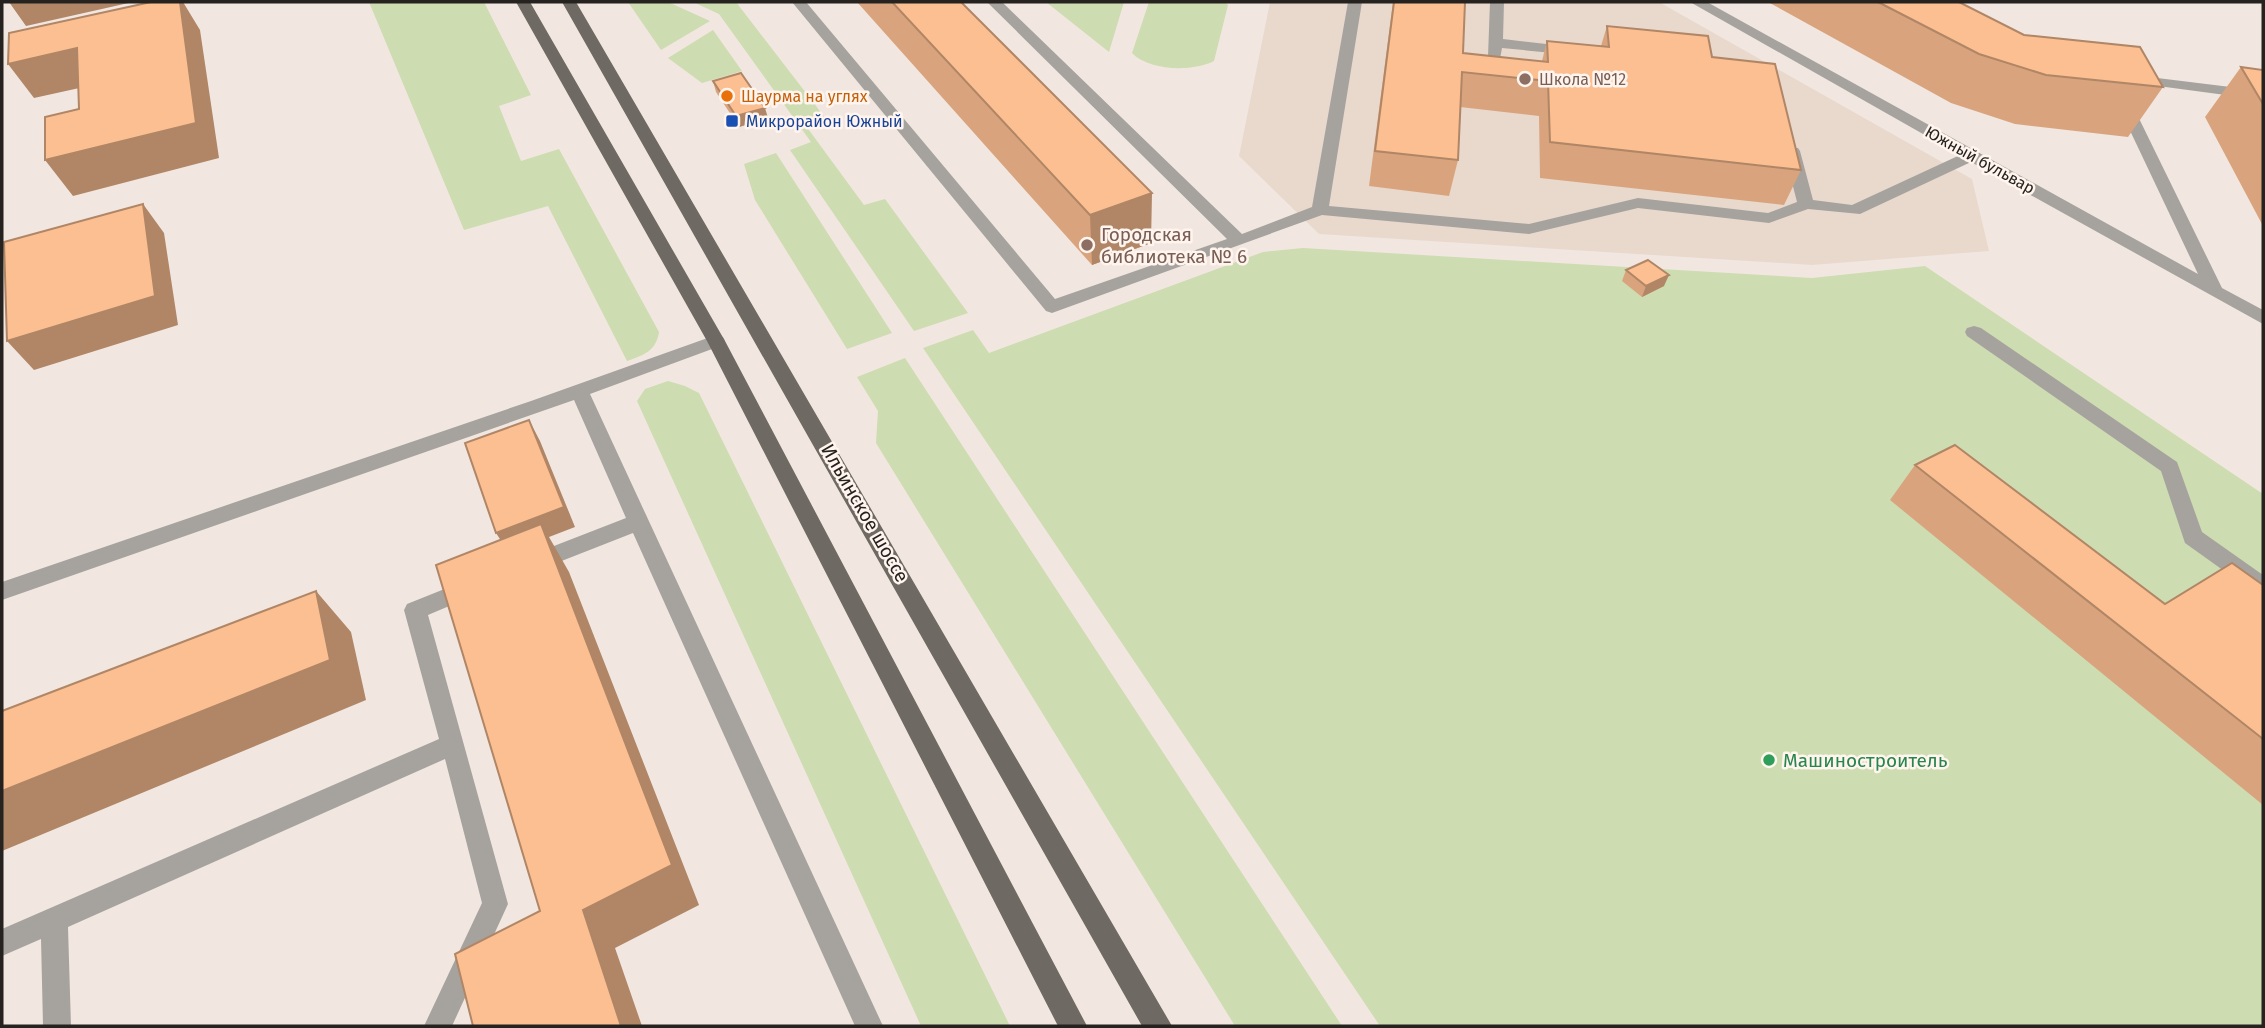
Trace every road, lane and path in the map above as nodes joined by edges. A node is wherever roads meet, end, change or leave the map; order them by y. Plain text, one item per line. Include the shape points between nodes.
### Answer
1 (523, 2) edge
2 (569, 2) edge
3 (799, 2) edge
4 (994, 2) edge
5 (1354, 2) edge
6 (1497, 2) edge
7 (1697, 2) edge
8 (1496, 43) junction
9 (1592, 54) edge
10 (1495, 70) edge
11 (2263, 96) edge
12 (1789, 140) edge
13 (1973, 155) junction
14 (1805, 204) junction
15 (1320, 210) junction
16 (1238, 240) junction
17 (2216, 291) junction
18 (2263, 318) edge
19 (1974, 332) dead end
20 (716, 341) junction
21 (579, 391) junction
22 (639, 522) junction
23 (514, 570) edge
24 (489, 580) edge
25 (2263, 587) edge
26 (2, 591) edge
27 (453, 744) junction
28 (54, 920) junction
29 (2, 943) edge
30 (57, 1026) edge
31 (438, 1026) edge
32 (869, 1026) edge
33 (1073, 1026) edge
34 (1158, 1026) edge

1 - 20 main road
2 - 34 main road, Ильинское шоссе
3 - 16 street via 1052,307
4 - 16 street
5 - 15 street
6 - 8 street
7 - 13 street, Южный бульвар
8 - 9 street
8 - 10 street
11 - 17 street via 2115,82
12 - 14 street
13 - 14 street via 1854,210
13 - 17 street, Южный бульвар
14 - 15 street via 1769,218 1638,203 1529,229
15 - 16 street
17 - 18 street, Южный бульвар
19 - 25 street via 2170,467 2193,537
20 - 21 street
20 - 33 main road
21 - 22 street
21 - 26 street
22 - 23 street
22 - 32 street
24 - 27 street via 415,610
27 - 28 street
27 - 31 street via 495,904
28 - 29 street
28 - 30 street

